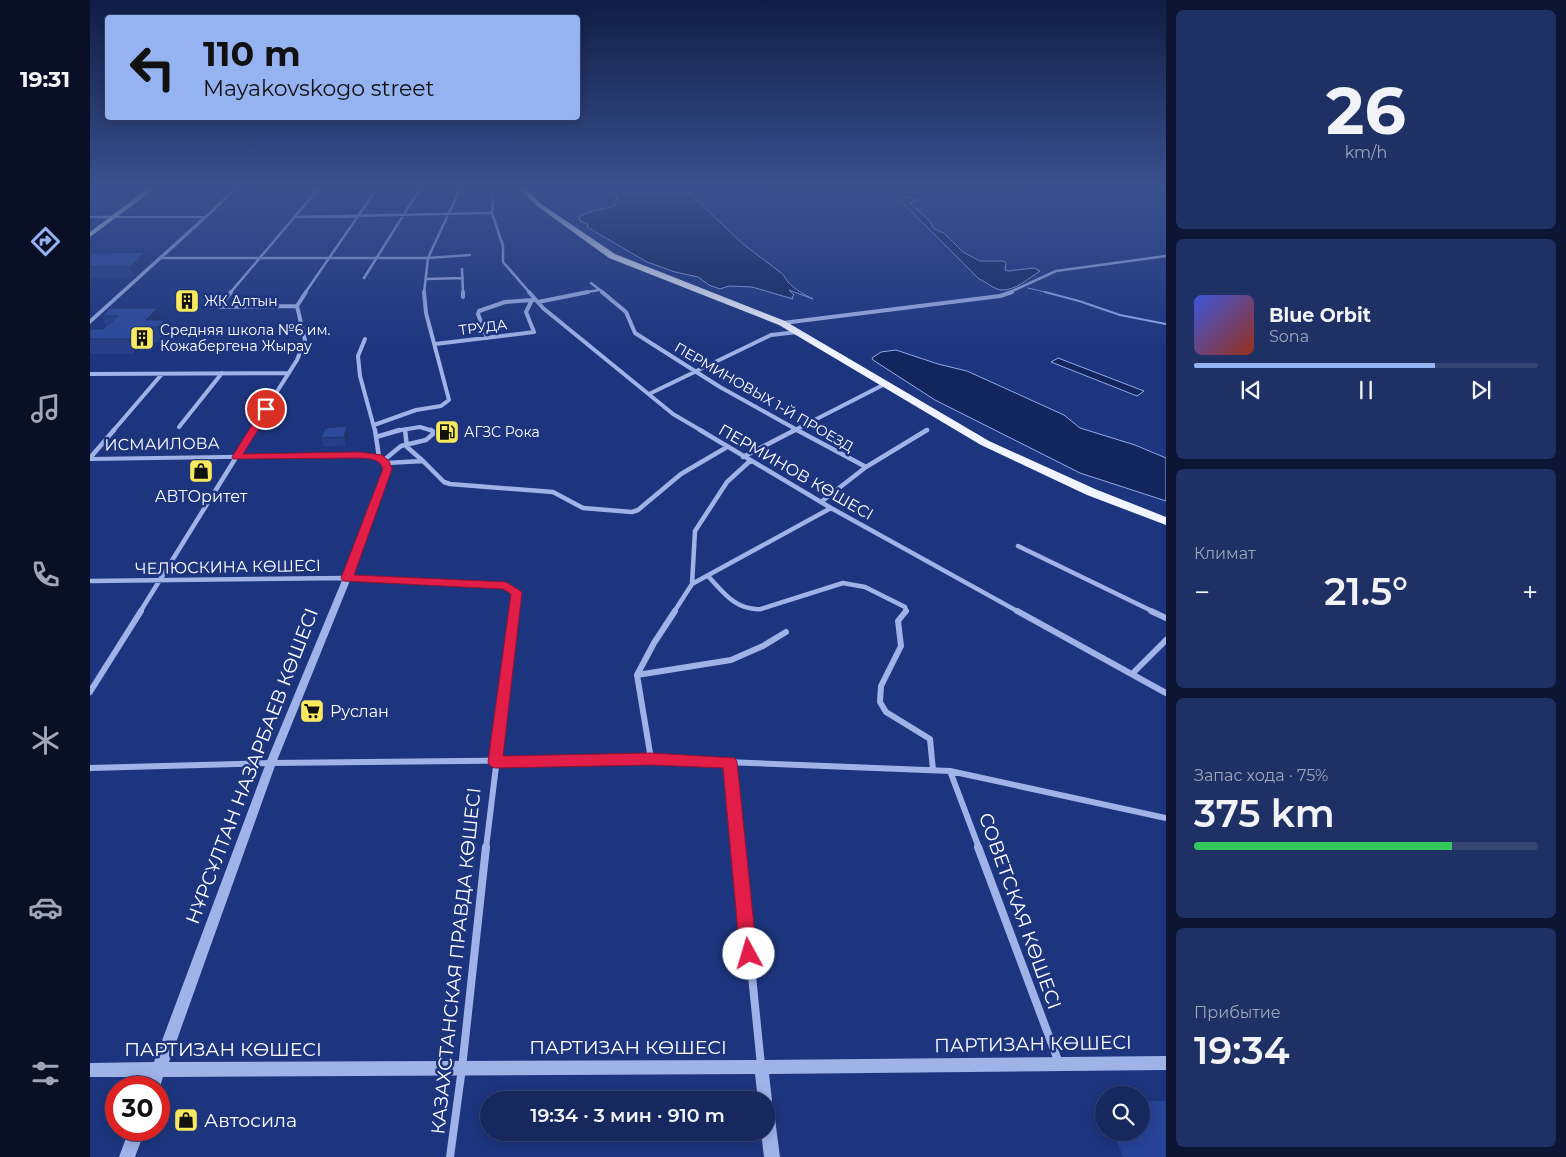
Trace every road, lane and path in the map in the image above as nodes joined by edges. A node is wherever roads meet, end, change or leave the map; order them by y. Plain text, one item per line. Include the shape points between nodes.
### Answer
1 (180, 241) edge
2 (275, 241) edge
3 (340, 241) edge
4 (387, 241) edge
5 (436, 241) edge
6 (502, 241) edge
7 (591, 241) edge
8 (470, 255) dead end
9 (1166, 256) edge
10 (162, 258) junction
11 (260, 258) junction
12 (328, 258) junction
13 (376, 258) junction
14 (428, 258) junction
15 (462, 269) dead end
16 (364, 278) dead end
17 (462, 278) junction
18 (426, 279) junction
19 (591, 283) dead end
20 (599, 290) junction
21 (463, 297) dead end
22 (535, 301) junction
23 (297, 306) junction
24 (105, 309) junction
25 (114, 309) edge
26 (90, 322) edge
27 (782, 323) junction
28 (799, 332) junction
29 (487, 338) junction
30 (365, 339) dead end
31 (435, 344) junction
32 (693, 372) junction
33 (222, 373) junction
34 (289, 373) junction
35 (90, 374) edge
36 (162, 374) junction
37 (885, 384) junction
38 (649, 394) junction
39 (374, 425) junction
40 (179, 427) dead end
41 (405, 430) junction
42 (795, 430) junction
43 (927, 430) dead end
44 (376, 437) junction
45 (406, 444) junction
46 (727, 447) junction
47 (236, 457) junction
48 (743, 457) junction
49 (90, 458) edge
50 (383, 460) junction
51 (423, 461) junction
52 (750, 461) junction
53 (866, 467) junction
54 (821, 502) junction
55 (831, 508) junction
56 (1166, 521) edge
57 (1018, 546) dead end
58 (708, 576) junction
59 (347, 578) junction
60 (160, 580) junction
61 (90, 581) edge
62 (692, 584) junction
63 (515, 590) joint
64 (1166, 618) edge
65 (786, 632) dead end
66 (1166, 640) edge
67 (1132, 674) junction
68 (637, 675) junction
69 (90, 692) edge
70 (1166, 694) edge
71 (651, 759) junction
72 (495, 762) junction
73 (730, 762) junction
74 (271, 763) junction
75 (90, 768) edge
76 (933, 770) junction
77 (950, 770) junction
78 (1166, 818) edge
79 (1166, 1063) edge
80 (1059, 1064) junction
81 (761, 1067) junction
82 (462, 1068) junction
83 (159, 1069) junction
84 (90, 1070) edge
85 (156, 1076) edge
86 (764, 1091) edge
87 (132, 1141) edge
88 (770, 1141) edge
89 (127, 1157) edge
90 (450, 1157) edge
91 (772, 1157) edge

1 - 10 street
2 - 11 street
3 - 12 street
4 - 13 street
5 - 14 street
6 - 22 street, ПЕРМИНОВ КӨШЕСІ via 502,260
7 - 27 highway via 612,256
8 - 14 street
9 - 27 street via 1056,271 1000,296
10 - 11 street
10 - 24 street
11 - 12 street
11 - 23 street via 219,307
12 - 13 street
12 - 23 street
13 - 14 street
13 - 16 street
14 - 18 street
15 - 17 street
17 - 18 street
17 - 21 street
18 - 31 street via 426,313
19 - 20 street, ПЕРМИНОВЫХ 1-Й ПРОЕЗД
20 - 22 street
20 - 32 street, ПЕРМИНОВЫХ 1-Й ПРОЕЗД via 626,312 632,331
22 - 29 street, ТРУДА via 526,313 534,332
22 - 29 street via 505,302 479,311
22 - 38 street, ПЕРМИНОВ КӨШЕСІ
23 - 34 street via 305,340
24 - 25 street
24 - 26 street
27 - 28 highway
28 - 32 street via 772,335
28 - 37 highway
29 - 31 street, ТРУДА
30 - 39 street, НҰРСҰЛТАН НАЗАРБАЕВ КӨШЕСІ via 358,356 360,376
31 - 39 street via 448,402
32 - 38 street
32 - 42 street, ПЕРМИНОВЫХ 1-Й ПРОЕЗД
33 - 34 street
33 - 36 street
33 - 40 street
34 - 47 street
35 - 36 street
36 - 49 street
37 - 42 street
37 - 56 highway via 1010,455 1091,492
38 - 46 street, ПЕРМИНОВ КӨШЕСІ via 673,414
39 - 44 street, НҰРСҰЛТАН НАЗАРБАЕВ КӨШЕСІ
41 - 44 street
41 - 45 street
41 - 45 street via 426,427 434,433 426,440
42 - 48 street
42 - 53 street, ПЕРМИНОВЫХ 1-Й ПРОЕЗД
43 - 53 street
44 - 50 street, НҰРСҰЛТАН НАЗАРБАЕВ КӨШЕСІ
45 - 50 street
45 - 51 street
46 - 48 street, ПЕРМИНОВ КӨШЕСІ
46 - 51 street via 681,474 634,512 585,508 553,492 450,484
47 - 49 street, ИСМАИЛОВА
47 - 50 street, ИСМАИЛОВА via 359,455
47 - 60 street
48 - 52 street, ПЕРМИНОВ КӨШЕСІ
50 - 51 street
50 - 59 street, НҰРСҰЛТАН НАЗАРБАЕВ КӨШЕСІ via 388,469
52 - 54 street, ПЕРМИНОВ КӨШЕСІ
52 - 62 street via 727,482 695,531
53 - 54 street
54 - 55 street, ПЕРМИНОВ КӨШЕСІ
55 - 58 street
55 - 67 street, ПЕРМИНОВ КӨШЕСІ
57 - 64 street
58 - 62 street
58 - 76 street via 735,603 750,610 843,583 865,587 905,607 906,612 898,621 901,646 881,686 880,702 886,712 930,739
59 - 60 street, ЧЕЛЮСКИНА КӨШЕСІ
59 - 63 street, ЧЕЛЮСКИНА КӨШЕСІ via 506,586
59 - 74 street, НҰРСҰЛТАН НАЗАРБАЕВ КӨШЕСІ
60 - 61 street, ЧЕЛЮСКИНА КӨШЕСІ
60 - 69 street
62 - 68 street
63 - 72 street, КАЗАХСТАНСКАЯ ПРАВДА КӨШЕСІ via 518,594
65 - 68 street via 731,660
66 - 67 street
67 - 70 street, ПЕРМИНОВ КӨШЕСІ
68 - 71 street
71 - 72 street
71 - 73 street
72 - 74 street
72 - 82 street, КАЗАХСТАНСКАЯ ПРАВДА КӨШЕСІ
73 - 76 street
73 - 81 street
74 - 75 street
74 - 83 street, НҰРСҰЛТАН НАЗАРБАЕВ КӨШЕСІ
76 - 77 street
77 - 78 street
77 - 80 street, СОВЕТСКАЯ КӨШЕСІ
79 - 80 street, ПАРТИЗАН КӨШЕСІ
80 - 81 street, ПАРТИЗАН КӨШЕСІ
81 - 82 street, ПАРТИЗАН КӨШЕСІ
81 - 86 street
82 - 83 street, ПАРТИЗАН КӨШЕСІ
82 - 90 street, КАЗАХСТАНСКАЯ ПРАВДА КӨШЕСІ
83 - 84 street, ПАРТИЗАН КӨШЕСІ
83 - 85 street, НҰРСҰЛТАН НАЗАРБАЕВ КӨШЕСІ
87 - 89 street
88 - 91 street

